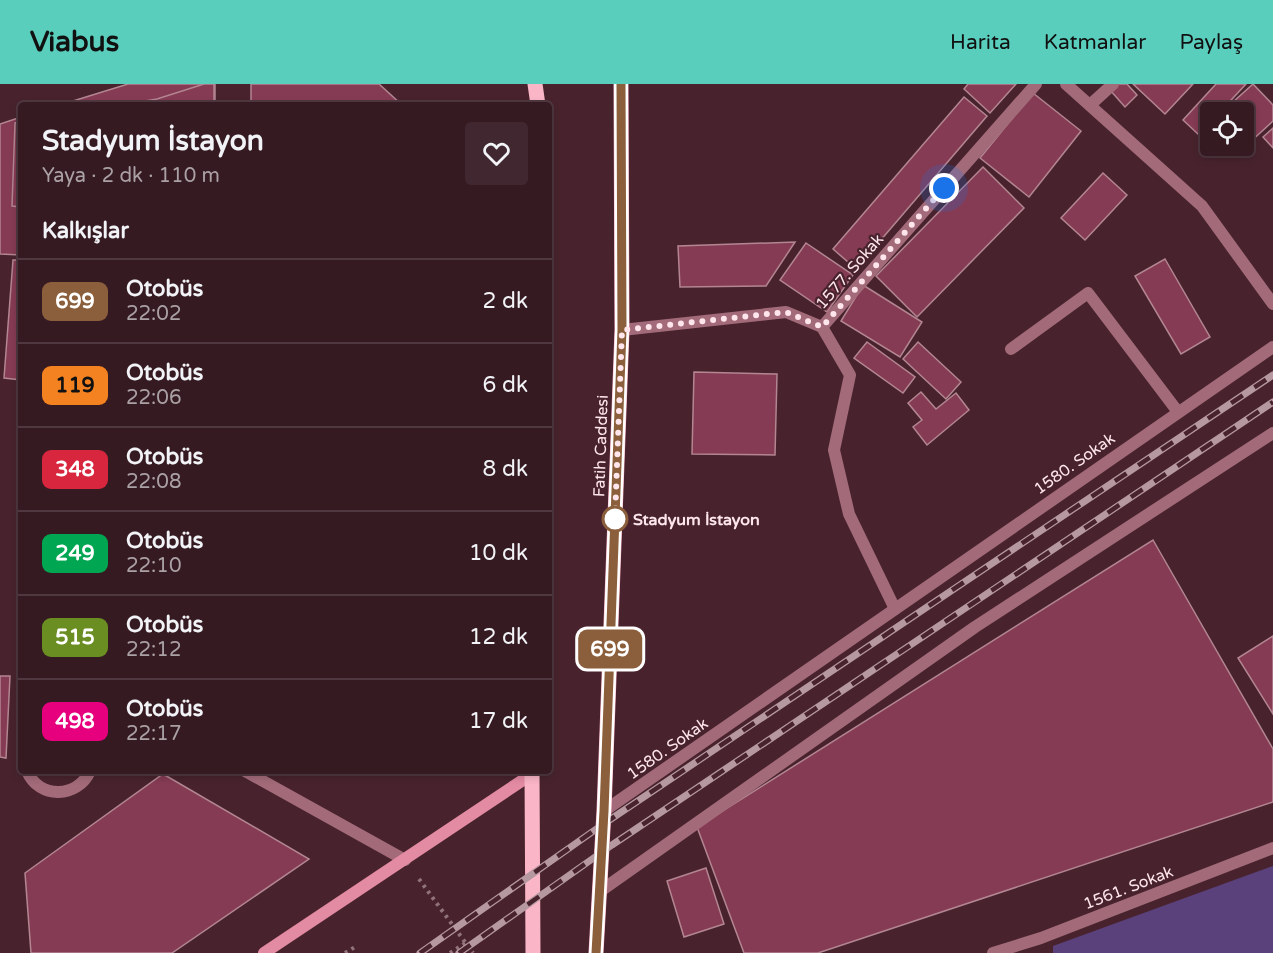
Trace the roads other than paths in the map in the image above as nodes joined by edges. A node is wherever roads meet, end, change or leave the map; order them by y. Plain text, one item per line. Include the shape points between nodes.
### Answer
1 (535, 84) edge
2 (621, 84) edge
3 (1035, 84) edge
4 (1065, 84) edge
5 (1113, 84) edge
6 (538, 102) edge
7 (1090, 105) junction
8 (1273, 304) edge
9 (822, 327) junction
10 (622, 330) junction
11 (1273, 346) edge
12 (1011, 349) dead end
13 (1178, 412) junction
14 (1273, 433) edge
15 (895, 609) junction
16 (29, 774) edge
17 (88, 774) edge
18 (250, 774) edge
19 (531, 774) edge
20 (532, 774) edge
21 (604, 811) junction
22 (1273, 848) edge
23 (405, 860) junction
24 (599, 892) junction
25 (264, 953) edge
26 (533, 953) edge
27 (596, 953) edge
28 (993, 953) edge

1 - 6 main road
2 - 10 main road, Fatih Caddesi
3 - 9 street, 1577. Sokak
4 - 7 street
5 - 7 street
7 - 8 street via 1202,206
9 - 10 street, 1577. Sokak via 786,312
9 - 15 street via 850,375 834,450 849,514
10 - 21 main road, Fatih Caddesi
11 - 13 street, 1580. Sokak
12 - 13 street via 1088,293
13 - 15 street, 1580. Sokak
14 - 24 street via 975,627
15 - 21 street, 1580. Sokak
16 - 17 street via 39,787 64,792 76,788
18 - 23 street
19 - 23 main road
20 - 26 main road
21 - 24 main road, Fatih Caddesi
22 - 28 street, 1561. Sokak
23 - 25 main road
24 - 27 main road, Fatih Caddesi

